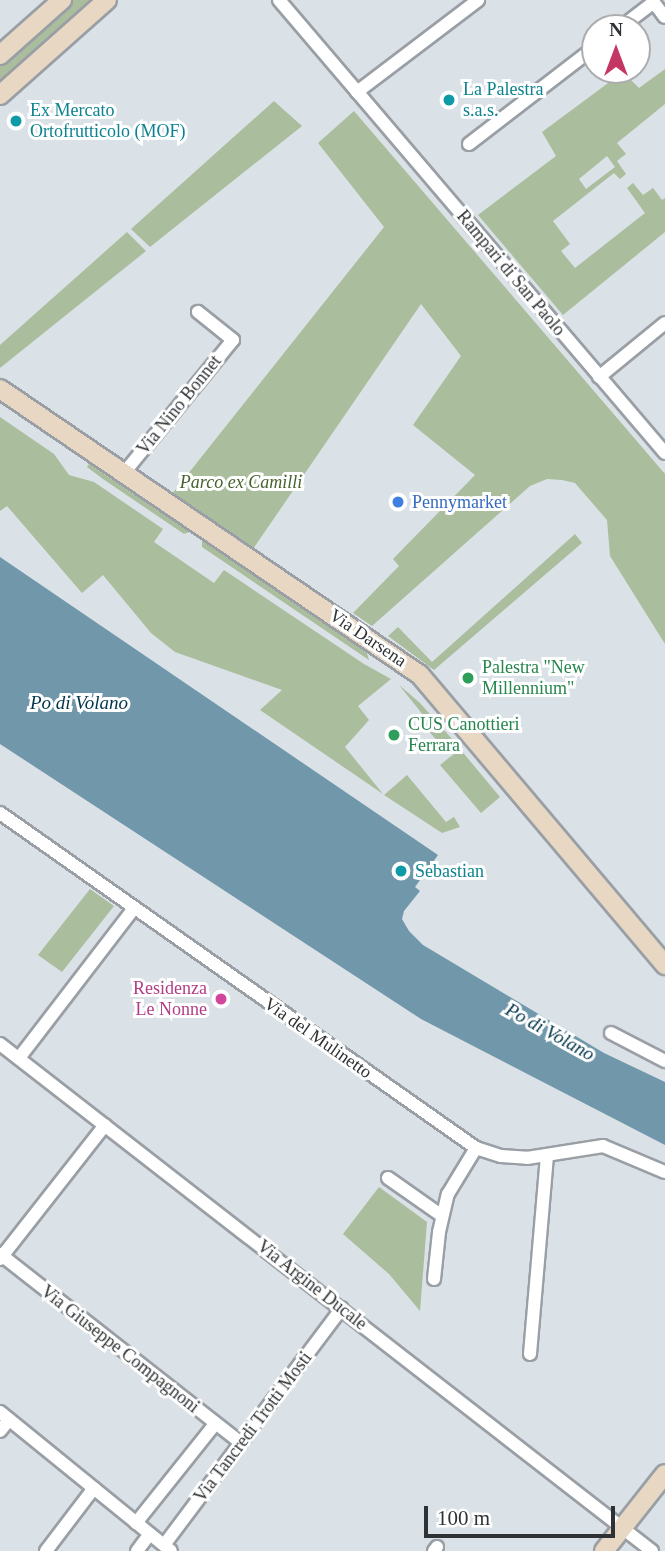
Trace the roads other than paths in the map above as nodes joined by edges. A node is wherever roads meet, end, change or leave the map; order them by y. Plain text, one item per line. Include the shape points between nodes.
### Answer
1 (62, 0) edge
2 (107, 0) edge
3 (272, 0) edge
4 (279, 0) edge
5 (478, 0) edge
6 (653, 1) edge
7 (637, 14) edge
8 (665, 18) edge
9 (0, 55) edge
10 (581, 58) edge
11 (357, 92) junction
12 (0, 95) edge
13 (469, 144) dead end
14 (198, 312) dead end
15 (665, 323) edge
16 (599, 377) junction
17 (0, 389) edge
18 (665, 453) edge
19 (124, 473) junction
20 (0, 813) edge
21 (134, 908) junction
22 (665, 965) edge
23 (611, 1033) dead end
24 (0, 1044) edge
25 (19, 1058) junction
26 (665, 1061) edge
27 (104, 1125) junction
28 (476, 1148) junction
29 (547, 1156) junction
30 (665, 1172) edge
31 (388, 1178) dead end
32 (442, 1216) junction
33 (1, 1256) edge
34 (434, 1279) dead end
35 (342, 1308) junction
36 (530, 1354) dead end
37 (4, 1416) edge
38 (215, 1424) junction
39 (0, 1431) edge
40 (241, 1443) junction
41 (665, 1474) edge
42 (94, 1488) junction
43 (136, 1522) junction
44 (624, 1526) junction
45 (150, 1534) junction
46 (168, 1548) edge
47 (46, 1551) edge
48 (137, 1551) edge
49 (604, 1551) edge
50 (652, 1551) edge

1 - 9 main road
2 - 12 main road
3 - 11 street, Rampari di San Paolo
4 - 11 street, Rampari di San Paolo
5 - 11 street
6 - 7 street
6 - 8 street
10 - 13 street
11 - 16 street, Rampari di San Paolo
14 - 19 street, Via Nino Bonnet via 233,340
15 - 16 street
16 - 18 street, Rampari di San Paolo
17 - 19 main road, Via Darsena
19 - 22 main road, Via Darsena via 427,681
20 - 21 street, Via del Mulinetto
21 - 25 street
21 - 28 street, Via del Mulinetto
23 - 26 street
24 - 25 street, Via Argine Ducale
25 - 27 street, Via Argine Ducale
27 - 33 street
27 - 35 street, Via Argine Ducale
28 - 29 street, Via del Mulinetto via 510,1158
28 - 32 street via 452,1185
29 - 30 street, Via del Mulinetto via 603,1146
29 - 36 street
31 - 32 street
32 - 34 street
33 - 38 street, Via Giuseppe Compagnoni
35 - 40 street, Via Tancredi Trotti Mosti
35 - 44 street, Via Argine Ducale
37 - 39 street
37 - 42 street
38 - 40 street, Via Giuseppe Compagnoni
38 - 43 street
40 - 46 street, Via Tancredi Trotti Mosti
41 - 44 main road
42 - 43 street
42 - 47 street
43 - 45 street
44 - 49 main road
44 - 50 street, Via Argine Ducale
45 - 46 street
45 - 48 street

